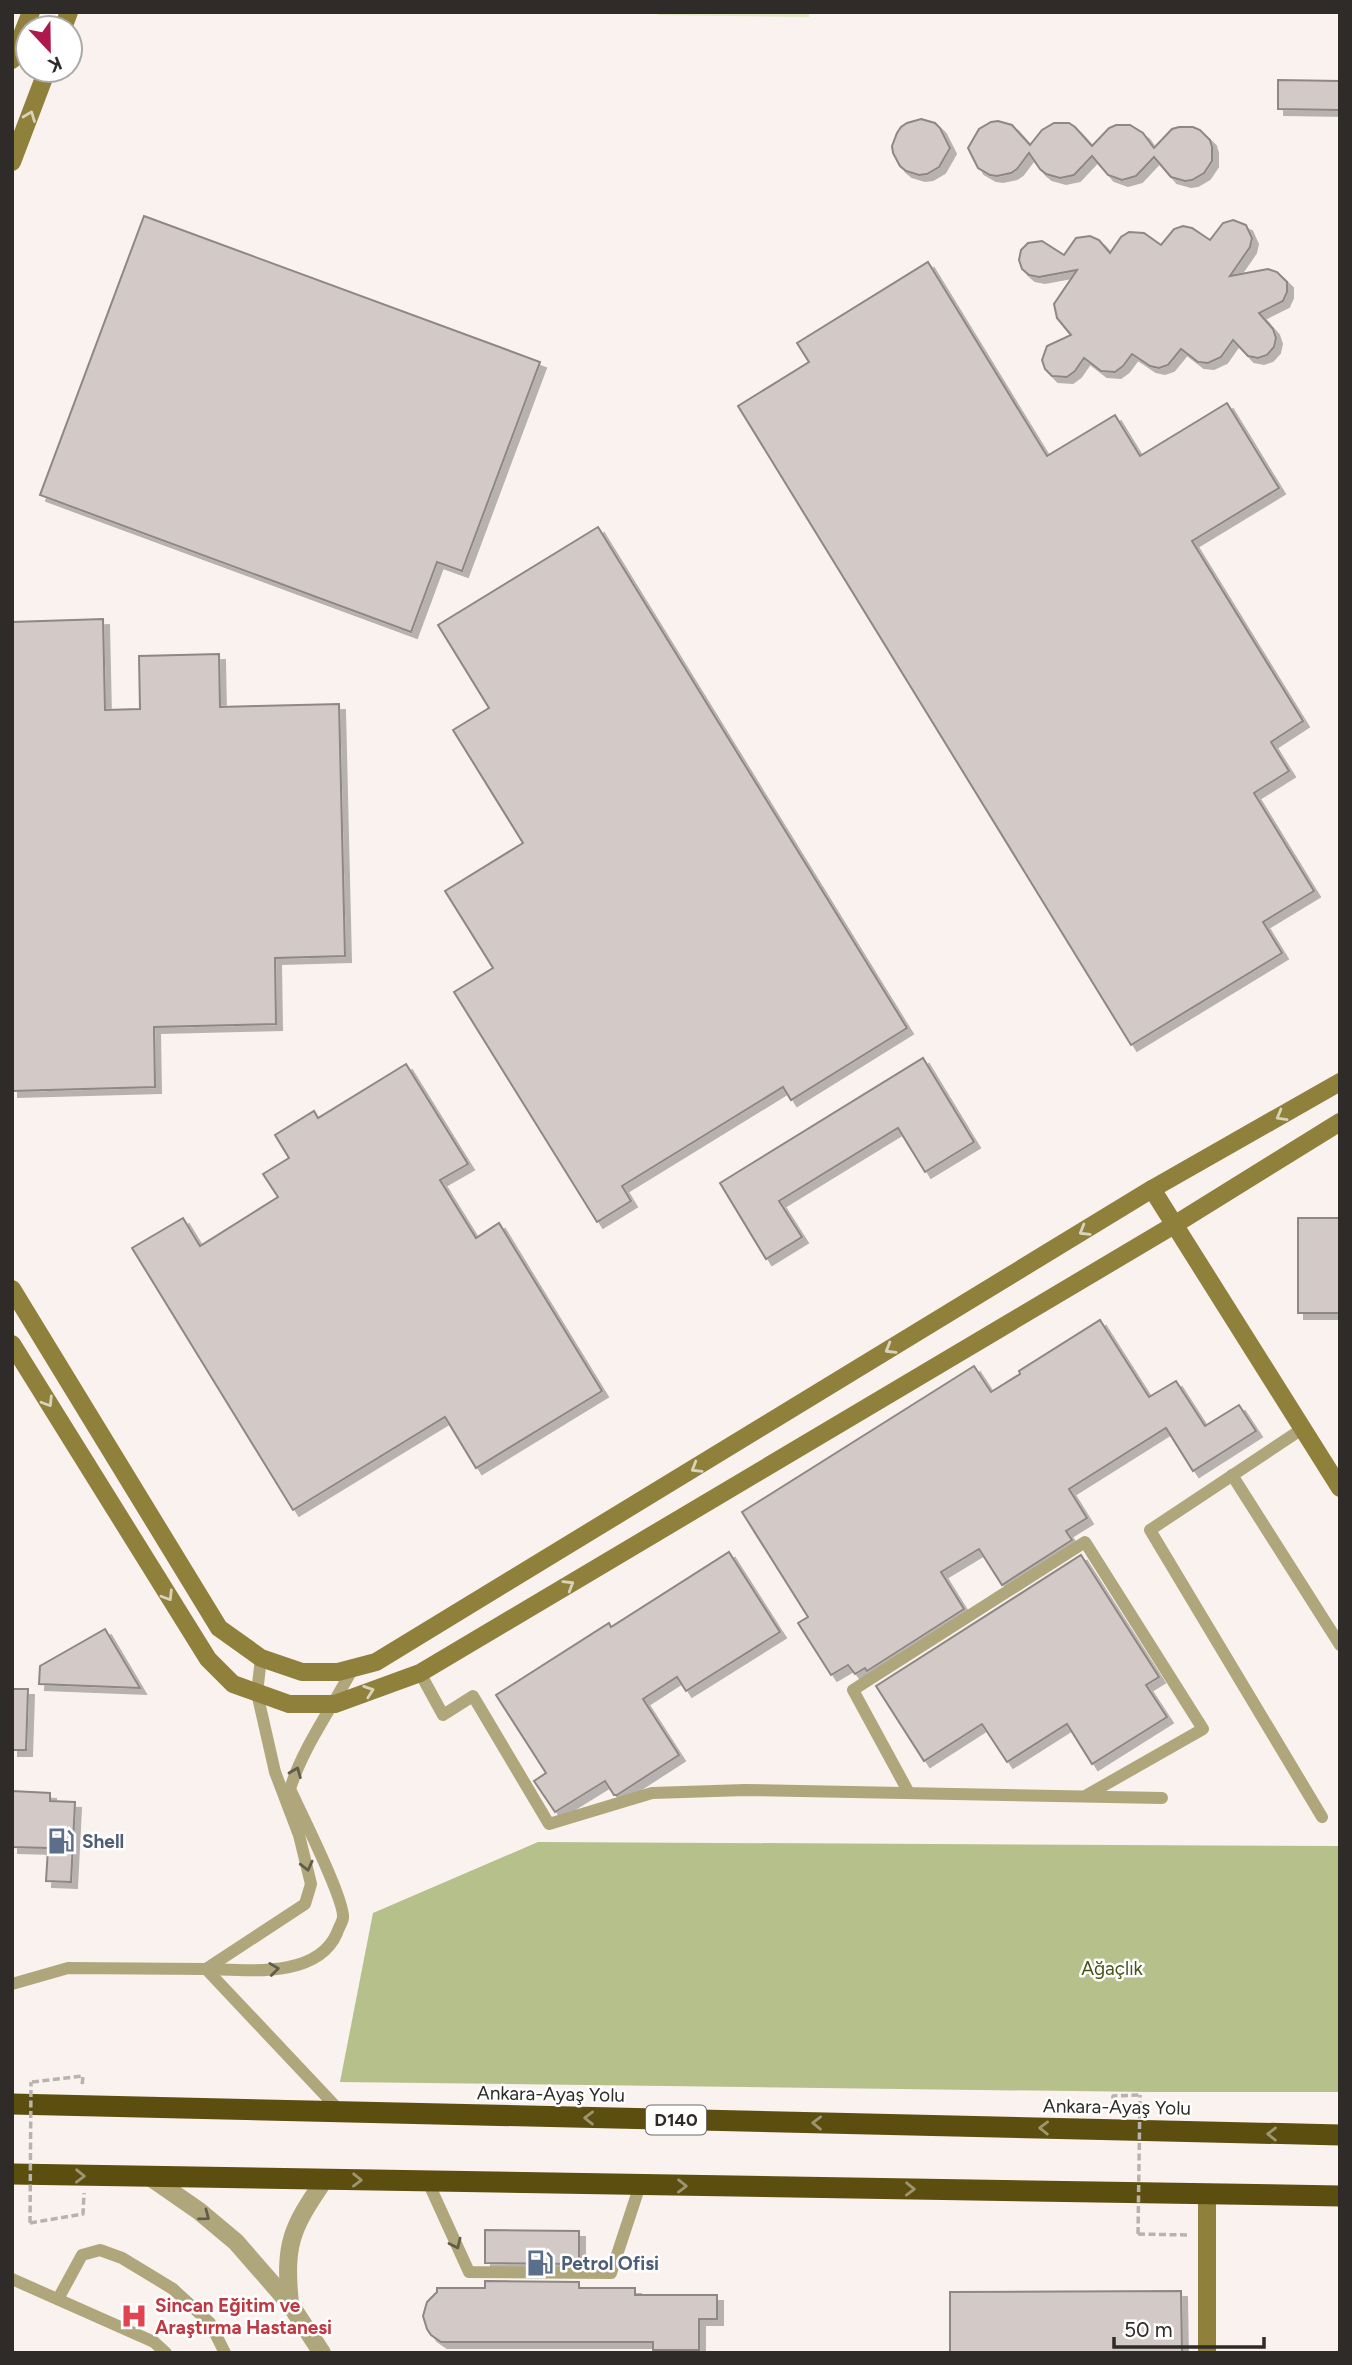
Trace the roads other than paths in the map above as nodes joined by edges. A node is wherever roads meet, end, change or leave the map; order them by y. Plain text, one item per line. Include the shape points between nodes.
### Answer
1 (42, 84) edge
2 (12, 162) edge
3 (1340, 1082) edge
4 (1340, 1122) edge
5 (1152, 1189) junction
6 (1174, 1225) junction
7 (12, 1289) edge
8 (12, 1344) edge
9 (1302, 1429) junction
10 (1232, 1475) junction
11 (1340, 1488) edge
12 (1340, 1645) edge
13 (261, 1658) junction
14 (353, 1668) junction
15 (420, 1674) junction
16 (257, 1693) junction
17 (335, 1704) junction
18 (908, 1793) junction
19 (1085, 1796) junction
20 (1162, 1798) dead end
21 (1322, 1817) dead end
22 (206, 1969) junction
23 (12, 1984) edge
24 (12, 2104) edge
25 (340, 2112) junction
26 (1340, 2136) edge
27 (12, 2174) edge
28 (150, 2177) junction
29 (325, 2179) junction
30 (428, 2182) junction
31 (640, 2185) junction
32 (1207, 2194) junction
33 (1340, 2196) edge
34 (12, 2279) edge
35 (58, 2300) junction
36 (290, 2304) junction
37 (166, 2353) edge
38 (225, 2353) edge
39 (322, 2353) edge
40 (1208, 2353) edge

2 -> 1 street
3 -> 5 street
4 - 6 street
5 - 6 street
5 -> 14 street via 376,1662
6 - 9 street
15 -> 6 street
7 - 13 street via 219,1628
8 -> 16 street via 208,1659 233,1685
9 - 10 lane
9 - 11 street
10 - 12 lane
10 - 21 lane via 1150,1530
13 - 14 street via 302,1672
13 - 16 lane
14 - 17 lane
17 -> 15 street
15 - 18 lane via 443,1715 473,1696 550,1824 652,1793
16 - 17 street via 289,1704
16 -> 22 lane via 275,1772 299,1835 311,1884 305,1904
22 -> 17 lane via 271,1970 308,1962 331,1945 343,1918 337,1894 290,1789 296,1768
18 - 19 lane
18 - 19 lane via 853,1690 1085,1542 1203,1729
19 - 20 lane
22 - 23 lane via 68,1968
22 - 25 lane
24 - 25 highway, Ankara-Ayaş Yolu / D140
26 -> 25 highway, Ankara-Ayaş Yolu / D140
27 -> 28 highway
28 - 29 highway
28 -> 36 street via 236,2242
29 -> 30 highway
29 - 36 street via 293,2232 288,2255
30 - 31 highway
30 -> 31 lane via 469,2272 611,2273
31 -> 32 highway
32 - 33 highway
32 - 40 street
34 - 35 lane
35 - 37 lane via 154,2342
35 - 38 lane via 82,2255 100,2250 173,2289 210,2323
36 - 39 street

